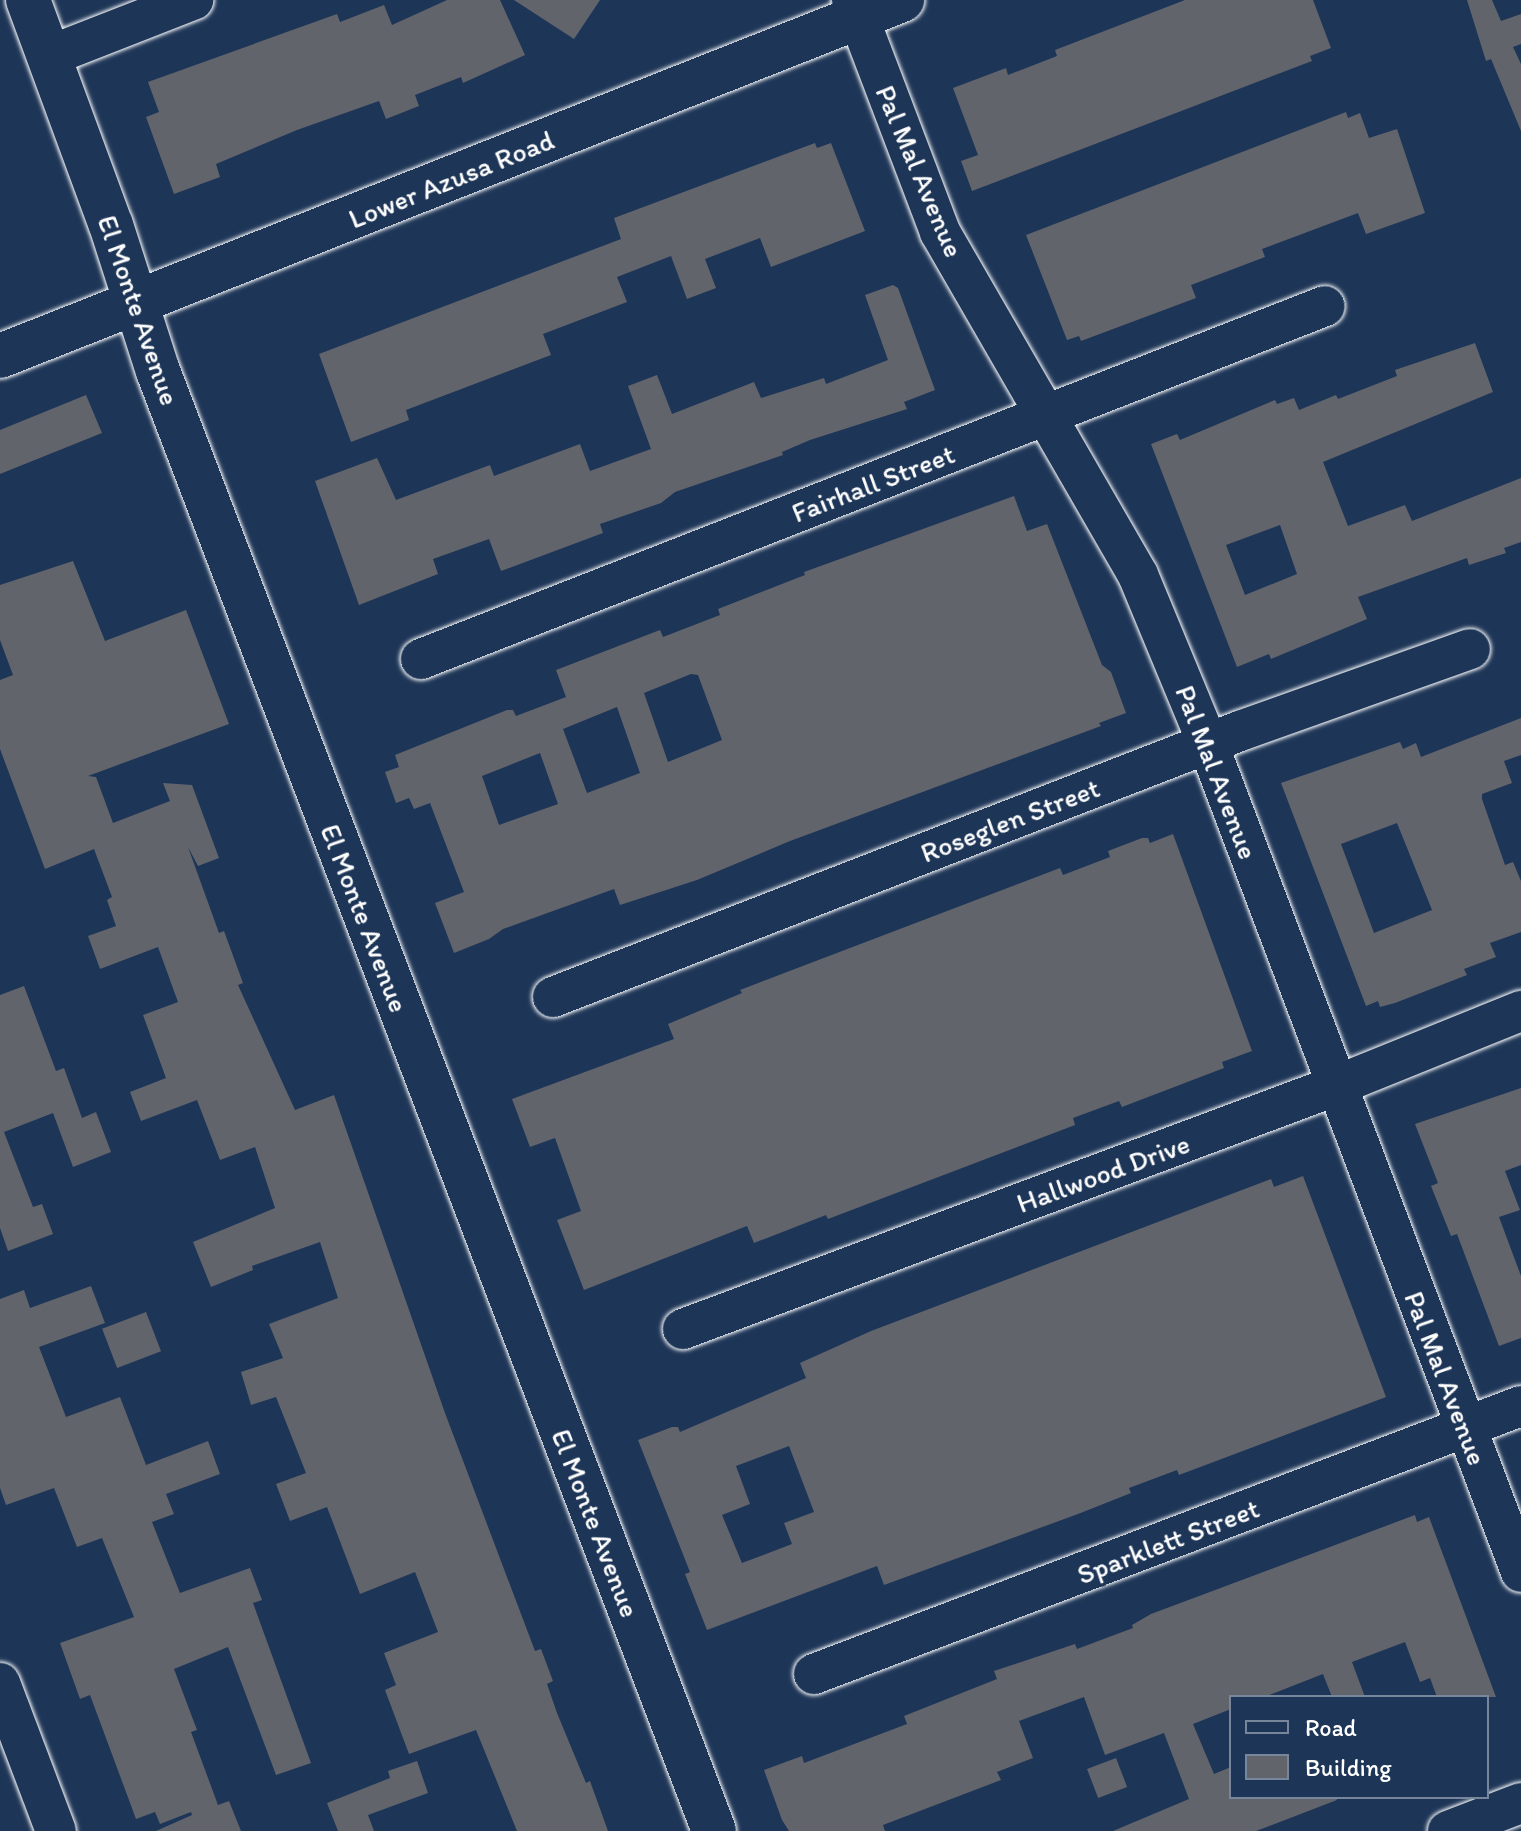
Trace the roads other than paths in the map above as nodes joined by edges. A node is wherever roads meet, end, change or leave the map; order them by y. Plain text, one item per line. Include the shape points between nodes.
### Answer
1 (28, 0) edge
2 (193, 0) edge
3 (902, 0) edge
4 (855, 8) edge
5 (49, 56) junction
6 (135, 301) junction
7 (1325, 306) dead end
8 (0, 356) edge
9 (1047, 416) junction
10 (1470, 649) dead end
11 (421, 659) dead end
12 (1208, 744) junction
13 (553, 997) dead end
14 (1521, 1011) edge
15 (1335, 1086) junction
16 (683, 1329) dead end
17 (1521, 1406) edge
18 (1466, 1429) junction
19 (1521, 1572) edge
20 (814, 1674) dead end
21 (0, 1683) edge
22 (1521, 1803) edge
23 (56, 1831) edge
24 (714, 1831) edge
25 (1448, 1831) edge

1 - 5 street, El Monte Avenue
2 - 5 street
3 - 4 street, Lower Azusa Road
4 - 6 street, Lower Azusa Road via 202,279
4 - 9 street, Pal Mal Avenue via 940,232
5 - 6 street, El Monte Avenue
6 - 8 street, Lower Azusa Road
6 - 24 street, El Monte Avenue
7 - 9 street, Fairhall Street
9 - 11 street, Fairhall Street
9 - 12 street, Pal Mal Avenue via 1138,575
10 - 12 street, Roseglen Street
12 - 13 street, Roseglen Street
12 - 15 street, Pal Mal Avenue
14 - 15 street, Hallwood Drive
15 - 16 street, Hallwood Drive
15 - 18 street, Pal Mal Avenue
17 - 18 street, Sparklett Street
18 - 19 street, Pal Mal Avenue
18 - 20 street, Sparklett Street
21 - 23 street
22 - 25 street

